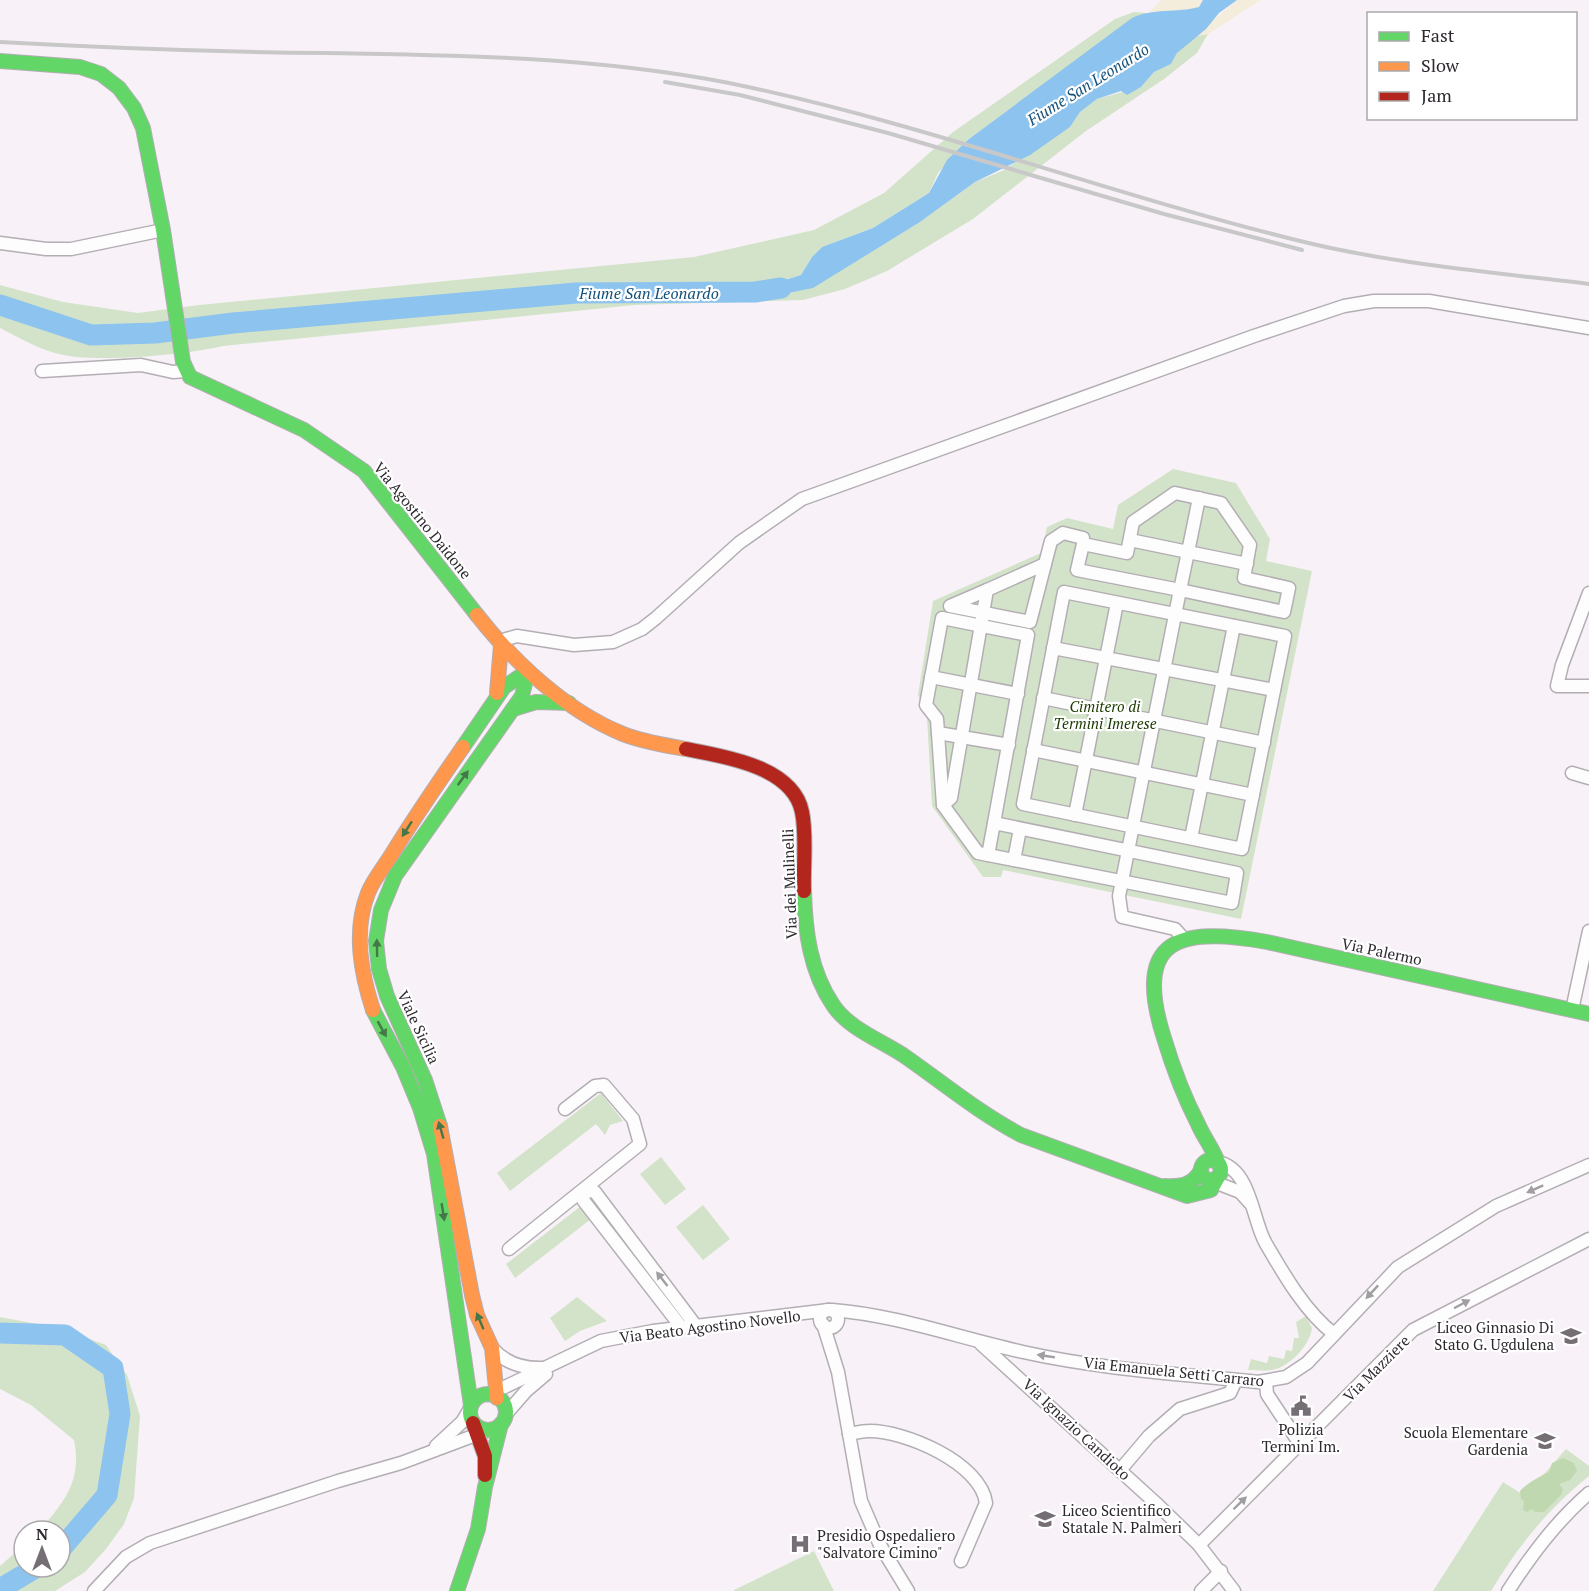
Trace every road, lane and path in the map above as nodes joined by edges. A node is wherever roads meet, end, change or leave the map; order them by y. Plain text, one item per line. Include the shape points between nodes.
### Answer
1 (0, 61) edge
2 (163, 230) junction
3 (0, 243) edge
4 (1589, 328) edge
5 (184, 367) junction
6 (42, 371) dead end
7 (1199, 498) junction
8 (1130, 540) junction
9 (1083, 544) junction
10 (1188, 552) junction
11 (1045, 564) junction
12 (1247, 564) junction
13 (987, 590) junction
14 (1180, 591) junction
15 (1589, 593) edge
16 (1117, 603) junction
17 (983, 613) junction
18 (1175, 614) junction
19 (980, 626) junction
20 (1233, 626) junction
21 (501, 645) junction
22 (1053, 648) junction
23 (1106, 658) junction
24 (1164, 669) junction
25 (528, 671) junction
26 (931, 677) junction
27 (1223, 680) junction
28 (970, 685) junction
29 (1589, 686) edge
30 (1274, 690) junction
31 (497, 693) junction
32 (1018, 694) junction
33 (1043, 698) junction
34 (569, 703) junction
35 (513, 709) junction
36 (1096, 709) junction
37 (1154, 721) junction
38 (1213, 732) junction
39 (938, 733) junction
40 (962, 737) junction
41 (1264, 743) junction
42 (1009, 745) junction
43 (1033, 750) junction
44 (1086, 761) junction
45 (1144, 773) junction
46 (1572, 773) dead end
47 (1589, 778) edge
48 (1202, 784) junction
49 (1253, 795) junction
50 (943, 805) junction
51 (1075, 815) junction
52 (994, 824) junction
53 (1133, 826) junction
54 (1020, 829) junction
55 (1191, 838) junction
56 (1128, 850) junction
57 (988, 855) junction
58 (1014, 860) junction
59 (1122, 881) junction
60 (1589, 931) edge
61 (1184, 939) junction
62 (1586, 964) edge
63 (1572, 1010) junction
64 (1589, 1014) edge
65 (565, 1109) dead end
66 (1589, 1165) edge
67 (1212, 1170) junction
68 (1153, 1185) junction
69 (585, 1190) junction
70 (1253, 1207) junction
71 (1589, 1239) edge
72 (509, 1249) dead end
73 (830, 1310) junction
74 (776, 1317) junction
75 (878, 1317) junction
76 (829, 1324) junction
77 (696, 1326) junction
78 (682, 1328) junction
79 (1334, 1334) junction
80 (978, 1341) junction
81 (492, 1348) junction
82 (1025, 1352) junction
83 (560, 1362) junction
84 (549, 1368) junction
85 (1015, 1372) junction
86 (1236, 1380) junction
87 (1266, 1381) junction
88 (494, 1395) junction
89 (471, 1406) junction
90 (489, 1425) junction
91 (849, 1434) junction
92 (1300, 1444) junction
93 (427, 1454) junction
94 (1121, 1469) junction
95 (485, 1488) junction
96 (1589, 1493) edge
97 (1199, 1545) junction
98 (961, 1561) dead end
99 (1221, 1571) junction
100 (94, 1591) edge
101 (458, 1591) edge
102 (908, 1591) edge
103 (1201, 1591) edge
104 (1234, 1591) edge
105 (1508, 1591) edge

1 - 2 main road via 80,67 101,74 119,88 143,129
2 - 3 street via 72,249
2 - 5 main road
4 - 21 street via 1429,301 1374,301 1344,306 802,499 764,523 665,611 627,637 574,645 517,636
5 - 6 street via 173,372 141,364
5 - 21 main road, Via Agostino Daidone via 198,383 281,416 336,447 364,471
7 - 8 street via 1175,493 1133,522
7 - 10 street
7 - 12 street via 1221,503 1250,545
8 - 9 street via 1127,554
8 - 10 street
9 - 11 street via 1083,538 1063,533 1051,541
9 - 14 street via 1077,570
10 - 12 street
10 - 14 street
11 - 13 street
11 - 17 street via 1030,622
12 - 14 street via 1244,578 1289,588 1284,612
13 - 17 street
13 - 17 street via 950,606
14 - 18 street
15 - 29 street via 1557,686
16 - 18 street
16 - 22 street via 1064,592
16 - 23 street
17 - 19 street
18 - 20 street
18 - 24 street
19 - 26 street via 942,618
19 - 28 street
19 - 32 street via 1028,635
20 - 27 street
20 - 30 street via 1285,636
21 - 25 main road, Via Agostino Daidone
21 - 31 main road
22 - 23 street
22 - 33 street
23 - 24 street
23 - 36 street
24 - 27 street
24 - 37 street
25 - 31 main road via 515,676
25 - 34 main road, Via dei Mulinelli
25 - 35 main road, Viale Sicilia via 522,696
26 - 28 street
26 - 39 street via 926,705 937,719
27 - 30 street
27 - 38 street
28 - 32 street
28 - 40 street
30 - 41 street
31 -> 89 main road, Viale Sicilia via 382,866 368,893 360,943 364,982 376,1018 403,1067 434,1154
32 - 42 street
33 - 36 street
33 - 43 street
34 - 35 main road via 536,702
34 - 68 main road, Via dei Mulinelli via 621,733 651,743 735,758 780,781 795,796 802,811 805,933 820,985 834,1007 848,1022 1009,1129
81 -> 35 main road, Viale Sicilia via 477,1315 447,1151 432,1098 391,1011 376,951 383,898 395,876
36 - 37 street
36 - 44 street
37 - 38 street
37 - 45 street
38 - 41 street
38 - 48 street
39 - 40 street
39 - 50 street
40 - 42 street
40 - 50 street via 951,798
41 - 49 street
42 - 52 street
43 - 44 street
43 - 51 street via 1023,804
44 - 45 street
44 - 51 street
45 - 48 street
45 - 53 street
46 - 47 street
48 - 49 street
48 - 55 street
49 - 55 street via 1242,849
50 - 57 street via 978,853
51 - 53 street
52 - 54 street
52 - 57 street
53 - 55 street
53 - 56 street
54 - 56 street
54 - 58 street
56 - 59 street
56 - 59 street via 1237,873 1232,903
57 - 58 street
58 - 59 street
59 - 61 street via 1122,917 1175,929
60 - 62 street
61 - 63 main road, Via Palermo via 1257,940
61 - 67 main road, Via Palermo via 1169,947 1155,967 1154,1001 1159,1025
62 - 63 street
63 - 64 main road, Via Palermo
65 - 69 street via 595,1086 604,1085 633,1119 640,1139 639,1146
66 -> 79 street, Via Emanuela Setti Carraro via 1496,1206 1398,1267
67 - 68 main road via 1185,1186
67 - 68 main road, Via dei Mulinelli via 1207,1193 1187,1197
67 - 70 street
67 - 70 street via 1237,1175 1247,1188
69 - 72 street
77 -> 69 street via 595,1192
69 - 78 street via 583,1200
70 - 79 street via 1264,1239 1318,1323
92 -> 71 street, Via Mazziere via 1413,1330
73 - 74 street, Via Beato Agostino Novello
73 - 75 street, Via Beato Agostino Novello
73 - 76 street via 821,1315
74 - 76 street
74 - 77 street, Via Beato Agostino Novello
75 - 76 street
75 - 80 street, Via Beato Agostino Novello
76 - 91 street
77 - 78 street, Via Beato Agostino Novello
78 - 83 street, Via Beato Agostino Novello via 601,1341
79 - 87 street, Via Emanuela Setti Carraro via 1286,1377
80 - 82 street, Via Emanuela Setti Carraro
80 - 85 street, Via Ignazio Candioto
81 - 84 street via 516,1365
81 - 88 main road, Viale Sicilia
82 - 85 street via 1013,1358
86 -> 82 street, Via Emanuela Setti Carraro
83 - 84 street
83 - 90 street
84 - 88 street
85 - 94 street, Via Ignazio Candioto
86 - 87 street, Via Emanuela Setti Carraro
86 - 94 street via 1230,1393 1180,1409 1149,1436
87 - 92 street via 1267,1394
88 - 89 main road via 478,1397
88 - 90 main road via 504,1406
89 - 90 main road, Viale Sicilia
89 - 93 street via 456,1428
90 - 93 street
90 - 95 main road
90 - 95 main road
91 - 98 street via 868,1431 904,1437 947,1457 980,1486 986,1503
91 - 102 street via 861,1501 880,1545
97 -> 92 street, Via Mazziere
93 - 100 street via 176,1532 126,1557
94 - 97 street, Via Ignazio Candioto
95 - 101 main road via 478,1529
96 - 105 street via 1536,1547
97 - 99 street, Via Ignazio Candioto
99 - 103 street
99 - 104 street, Via Ignazio Candioto

